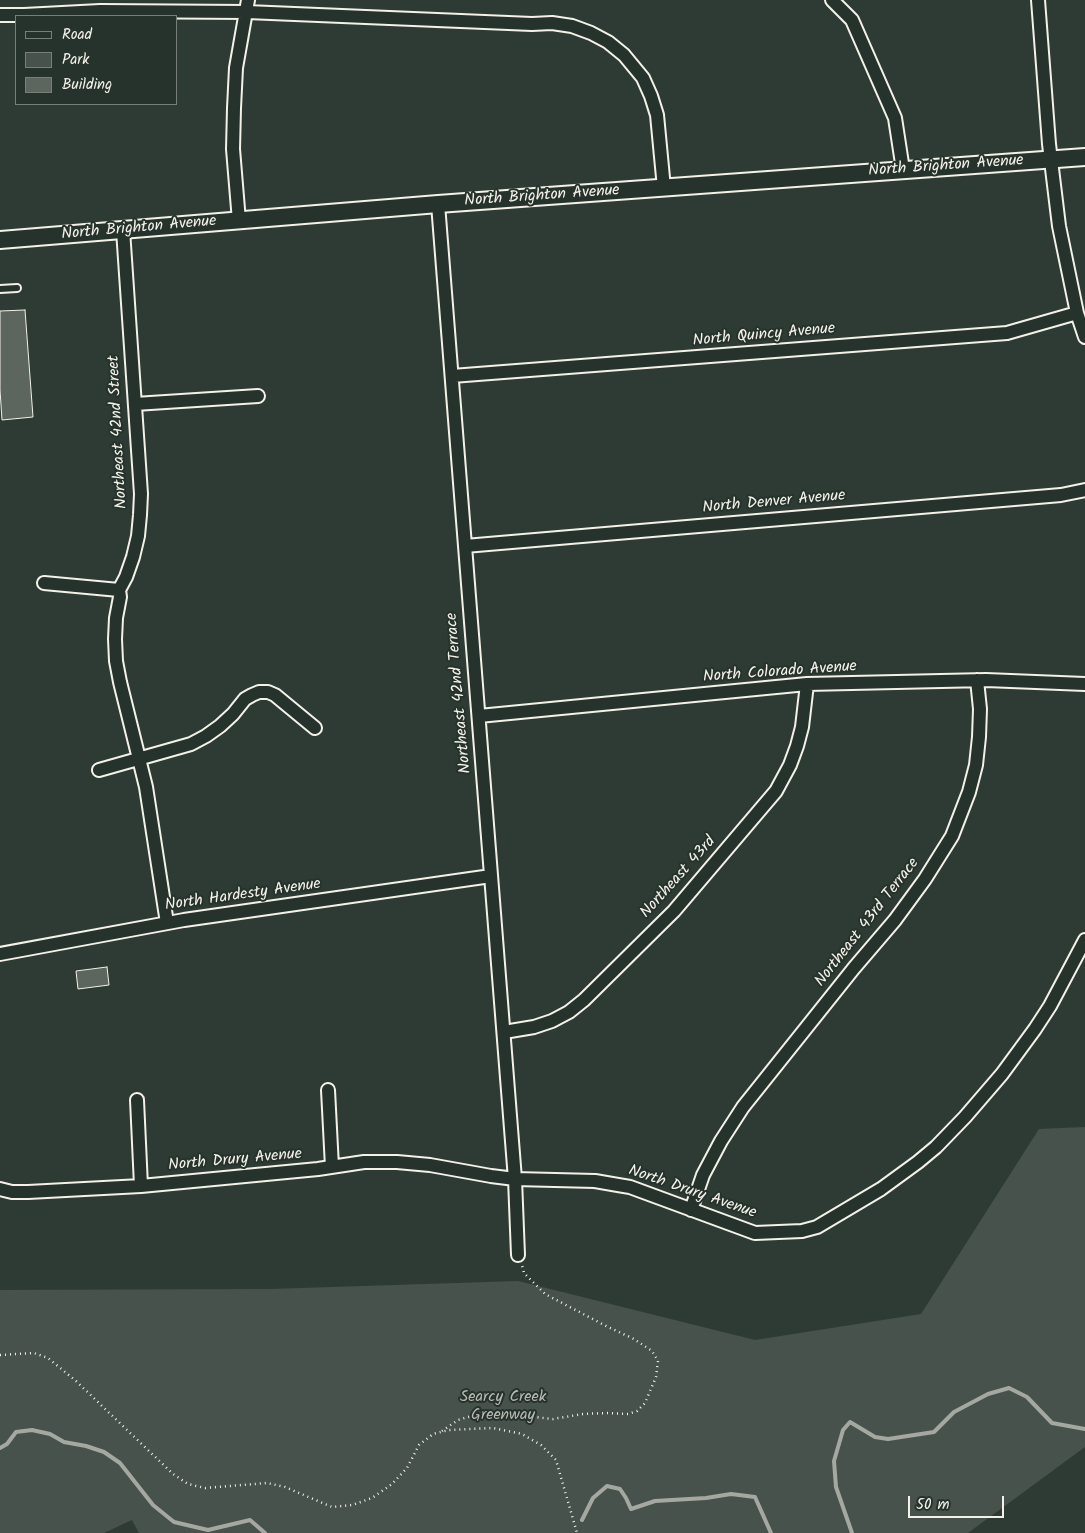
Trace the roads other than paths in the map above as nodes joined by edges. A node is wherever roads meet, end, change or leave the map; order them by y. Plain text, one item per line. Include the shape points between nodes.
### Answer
1 (832, 0) edge
2 (1038, 0) edge
3 (247, 6) edge
4 (0, 15) edge
5 (1085, 157) edge
6 (1051, 160) junction
7 (903, 170) junction
8 (664, 188) junction
9 (438, 204) junction
10 (238, 221) junction
11 (123, 230) junction
12 (0, 240) edge
13 (17, 288) dead end
14 (0, 289) edge
15 (1077, 313) junction
16 (1085, 337) edge
17 (452, 376) junction
18 (258, 396) dead end
19 (135, 404) junction
20 (1085, 490) edge
21 (465, 546) junction
22 (44, 582) dead end
23 (119, 590) junction
24 (977, 680) junction
25 (807, 684) junction
26 (1085, 684) edge
27 (479, 716) junction
28 (315, 728) dead end
29 (139, 758) junction
30 (99, 770) dead end
31 (491, 876) junction
32 (167, 923) junction
33 (1085, 940) edge
34 (0, 954) edge
35 (504, 1032) junction
36 (328, 1090) dead end
37 (137, 1100) dead end
38 (332, 1166) junction
39 (515, 1179) junction
40 (141, 1186) junction
41 (0, 1189) edge
42 (691, 1210) junction
43 (518, 1255) road end

1 - 7 street via 852,20 895,118
2 - 6 street
3 - 4 street
3 - 8 street via 552,23 591,33 624,55 651,96 657,115
3 - 10 street via 236,68 234,108
5 - 6 main road, North Brighton Avenue
6 - 7 main road, North Brighton Avenue
6 - 15 street via 1059,226
7 - 8 main road, North Brighton Avenue
8 - 9 main road, North Brighton Avenue
9 - 10 main road, North Brighton Avenue
9 - 17 street, Northeast 42nd Terrace
10 - 11 main road, North Brighton Avenue
11 - 12 main road, North Brighton Avenue
11 - 19 street, Northeast 42nd Street
13 - 14 lane
15 - 16 street
15 - 17 street, North Quincy Avenue via 1007,333
17 - 21 street, Northeast 42nd Terrace
18 - 19 street
19 - 23 street, Northeast 42nd Street via 140,515 133,557
20 - 21 street, North Denver Avenue via 1061,495
21 - 27 street, Northeast 42nd Terrace
22 - 23 street
23 - 29 street, Northeast 42nd Street via 116,661
24 - 25 street, North Colorado Avenue
24 - 26 street, North Colorado Avenue
24 - 42 street, Northeast 43rd Terrace via 980,708 976,765 952,836 895,920 743,1107 721,1141
25 - 27 street, North Colorado Avenue
25 - 35 street, Northeast 43rd via 797,746 776,792 674,911 569,1012 534,1028
27 - 31 street, Northeast 42nd Terrace
28 - 29 street via 276,695 260,692 252,694 206,736 191,744
29 - 30 street
29 - 32 street, Northeast 42nd Street
31 - 32 street, North Hardesty Avenue
31 - 35 street, Northeast 42nd Terrace
32 - 34 street, North Hardesty Avenue
33 - 42 street, North Drury Avenue via 1050,1006 1002,1074 936,1147 881,1189 817,1227 802,1231 755,1233
35 - 39 street, Northeast 42nd Terrace
36 - 38 street
37 - 40 street
38 - 39 street, North Drury Avenue via 397,1162
38 - 40 street, North Drury Avenue
39 - 42 street, North Drury Avenue via 618,1184
39 - 43 street
40 - 41 street, North Drury Avenue via 28,1192

